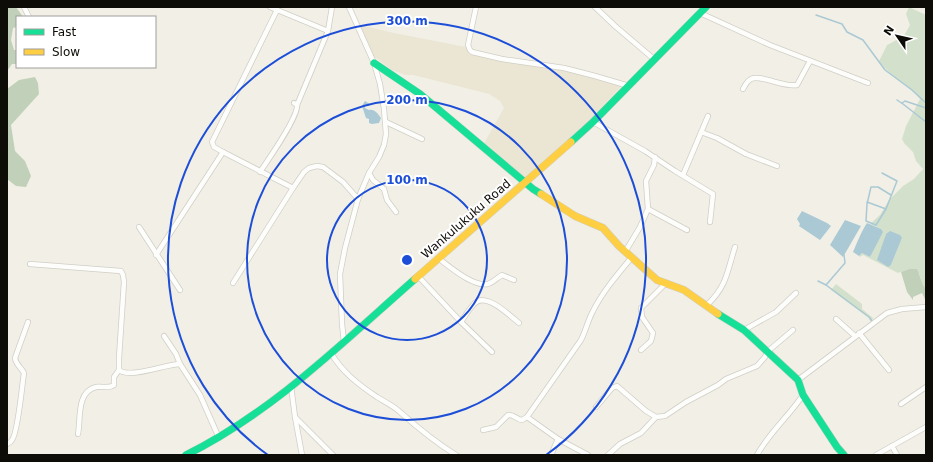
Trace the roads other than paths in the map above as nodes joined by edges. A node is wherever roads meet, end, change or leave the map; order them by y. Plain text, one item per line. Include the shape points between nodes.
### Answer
1 (24, 7) edge
2 (270, 7) edge
3 (332, 7) edge
4 (349, 7) edge
5 (476, 7) edge
6 (595, 7) edge
7 (704, 9) edge
8 (277, 10) junction
9 (28, 16) edge
10 (328, 31) junction
11 (655, 60) junction
12 (810, 60) junction
13 (374, 63) junction
14 (868, 83) dead end
15 (629, 86) junction
16 (743, 89) dead end
17 (708, 116) dead end
18 (386, 122) junction
19 (593, 122) junction
20 (701, 132) junction
21 (422, 139) dead end
22 (223, 152) junction
23 (655, 157) junction
24 (777, 166) dead end
25 (260, 172) junction
26 (369, 173) junction
27 (683, 175) junction
28 (524, 182) junction
29 (293, 188) junction
30 (358, 199) junction
31 (648, 209) junction
32 (396, 212) dead end
33 (710, 222) dead end
34 (139, 227) dead end
35 (687, 230) dead end
36 (736, 246) dead end
37 (626, 252) junction
38 (156, 255) junction
39 (632, 257) junction
40 (438, 258) junction
41 (30, 264) dead end
42 (418, 276) junction
43 (514, 280) dead end
44 (233, 283) dead end
45 (666, 283) junction
46 (180, 290) dead end
47 (796, 293) dead end
48 (707, 305) junction
49 (926, 307) edge
50 (836, 319) dead end
51 (28, 322) dead end
52 (461, 322) junction
53 (519, 323) dead end
54 (744, 330) junction
55 (793, 330) dead end
56 (857, 335) junction
57 (164, 336) dead end
58 (344, 342) junction
59 (641, 350) dead end
60 (492, 352) dead end
61 (767, 352) junction
62 (331, 353) junction
63 (180, 364) junction
64 (119, 370) junction
65 (890, 370) dead end
66 (798, 380) junction
67 (292, 386) junction
68 (926, 387) edge
69 (803, 395) junction
70 (900, 404) dead end
71 (596, 407) dead end
72 (295, 417) junction
73 (656, 417) junction
74 (527, 418) junction
75 (926, 427) edge
76 (483, 430) dead end
77 (78, 434) dead end
78 (219, 438) junction
79 (558, 439) junction
80 (7, 444) edge
81 (892, 446) junction
82 (186, 455) edge
83 (302, 455) edge
84 (333, 455) edge
85 (456, 455) edge
86 (551, 455) edge
87 (588, 455) edge
88 (608, 455) edge
89 (757, 455) edge
90 (844, 455) edge
91 (876, 455) edge
92 (897, 455) edge

1 - 9 street
2 - 8 street
3 - 10 street
4 - 13 street
5 - 15 street via 468,45 472,52 564,68
6 - 11 street
7 - 11 main road, Wankulukuku Road
7 - 12 street via 770,45
8 - 10 street
8 - 22 street via 213,139 212,144
10 - 25 street via 295,104 298,109 293,121
11 - 15 main road, Wankulukuku Road
12 - 14 street
12 - 16 street via 798,85 756,78 747,82
13 - 18 street
13 - 28 main road via 420,94 506,164
15 - 19 main road, Wankulukuku Road
17 - 20 street
18 - 21 street
18 - 26 street via 384,145
19 - 23 street
19 - 28 main road, Wankulukuku Road
20 - 24 street
20 - 27 street
22 - 25 street
22 - 38 street
23 - 27 street
23 - 31 street via 646,181
25 - 29 street
26 - 30 street
26 - 32 street via 384,188 387,200
27 - 33 street via 713,194
28 - 37 main road via 574,216 603,228
28 - 40 main road, Wankulukuku Road
29 - 30 street via 309,168 323,167
29 - 44 street
30 - 58 street via 340,274
31 - 35 street
31 - 37 street
34 - 38 street
36 - 48 street via 727,278
37 - 39 main road
38 - 46 street
39 - 45 main road via 656,280
39 - 74 street via 600,298 581,340
40 - 42 main road, Wankulukuku Road
40 - 43 street via 471,281 488,284 502,275
41 - 64 street via 121,271 124,282
42 - 52 street
42 - 58 main road, Wankulukuku Road
45 - 48 main road via 684,290
45 - 59 street via 641,308 642,317 653,333 651,341
47 - 54 street via 776,312
48 - 54 main road
49 - 56 street via 887,313
50 - 56 street
51 - 80 street via 15,358 24,373 14,435
52 - 53 street via 474,302 480,300 490,301
52 - 60 street
54 - 61 main road
55 - 61 street
56 - 65 street
56 - 66 street
57 - 63 street
58 - 62 main road, Wankulukuku Road
61 - 66 main road
61 - 73 street via 757,366 726,379 665,416
62 - 67 main road, Wankulukuku Road
62 - 85 street via 337,363 360,385 400,412 432,440
63 - 64 street via 169,364 133,373
63 - 78 street via 200,395
64 - 77 street via 112,387 97,387 84,395
66 - 69 main road
67 - 72 street
67 - 78 main road, Wankulukuku Road
68 - 70 street
69 - 89 street
69 - 90 main road
71 - 73 street via 612,388 617,386
72 - 83 street
72 - 84 street
73 - 88 street via 641,433 620,444
74 - 76 street via 520,420 508,415 496,427
74 - 79 street
75 - 81 street
78 - 82 main road, Wankulukuku Road
79 - 86 street
79 - 87 street
81 - 91 street
81 - 92 street

